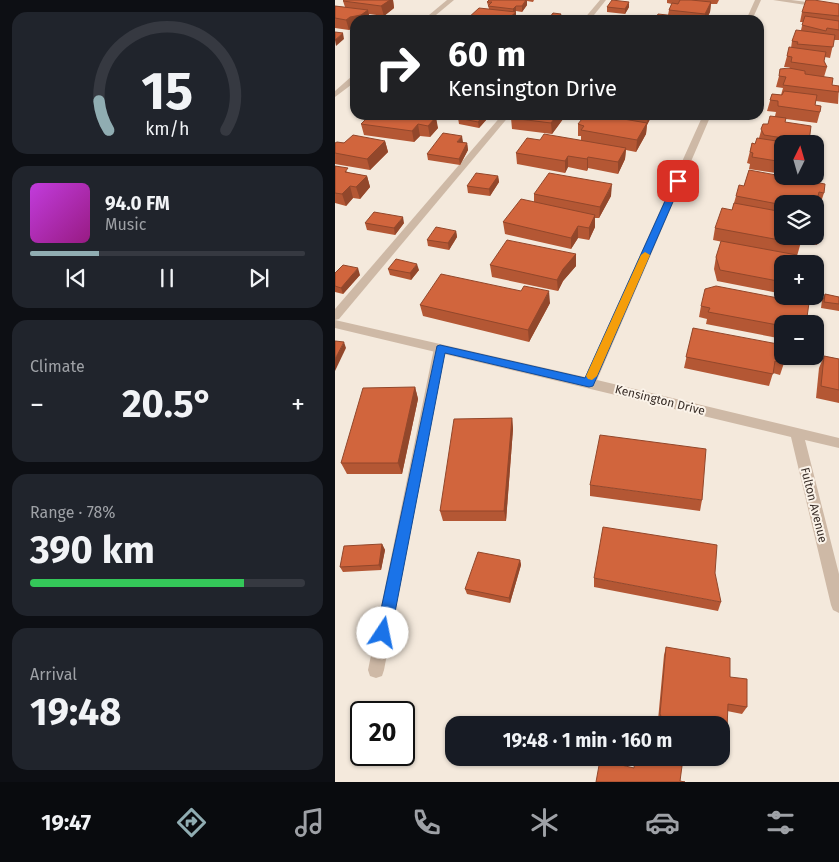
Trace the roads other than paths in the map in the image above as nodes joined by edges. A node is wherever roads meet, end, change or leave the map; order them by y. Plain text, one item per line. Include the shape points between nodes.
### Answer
1 (451, 0) edge
2 (603, 0) edge
3 (758, 0) edge
4 (775, 0) edge
5 (839, 8) edge
6 (432, 15) edge
7 (590, 15) edge
8 (751, 15) edge
9 (350, 82) edge
10 (335, 95) edge
11 (502, 120) edge
12 (705, 120) edge
13 (335, 316) edge
14 (335, 324) edge
15 (440, 348) junction
16 (589, 383) junction
17 (797, 434) junction
18 (839, 443) edge
19 (839, 605) edge
20 (376, 670) dead end

1 - 6 street
2 - 7 street
3 - 8 street
4 - 5 street
9 - 10 street
11 - 13 street
12 - 16 street
14 - 15 street, Kensington Drive
15 - 16 street, Kensington Drive
15 - 20 street
16 - 17 street, Kensington Drive
17 - 18 street, Kensington Drive
17 - 19 street, Fulton Avenue

